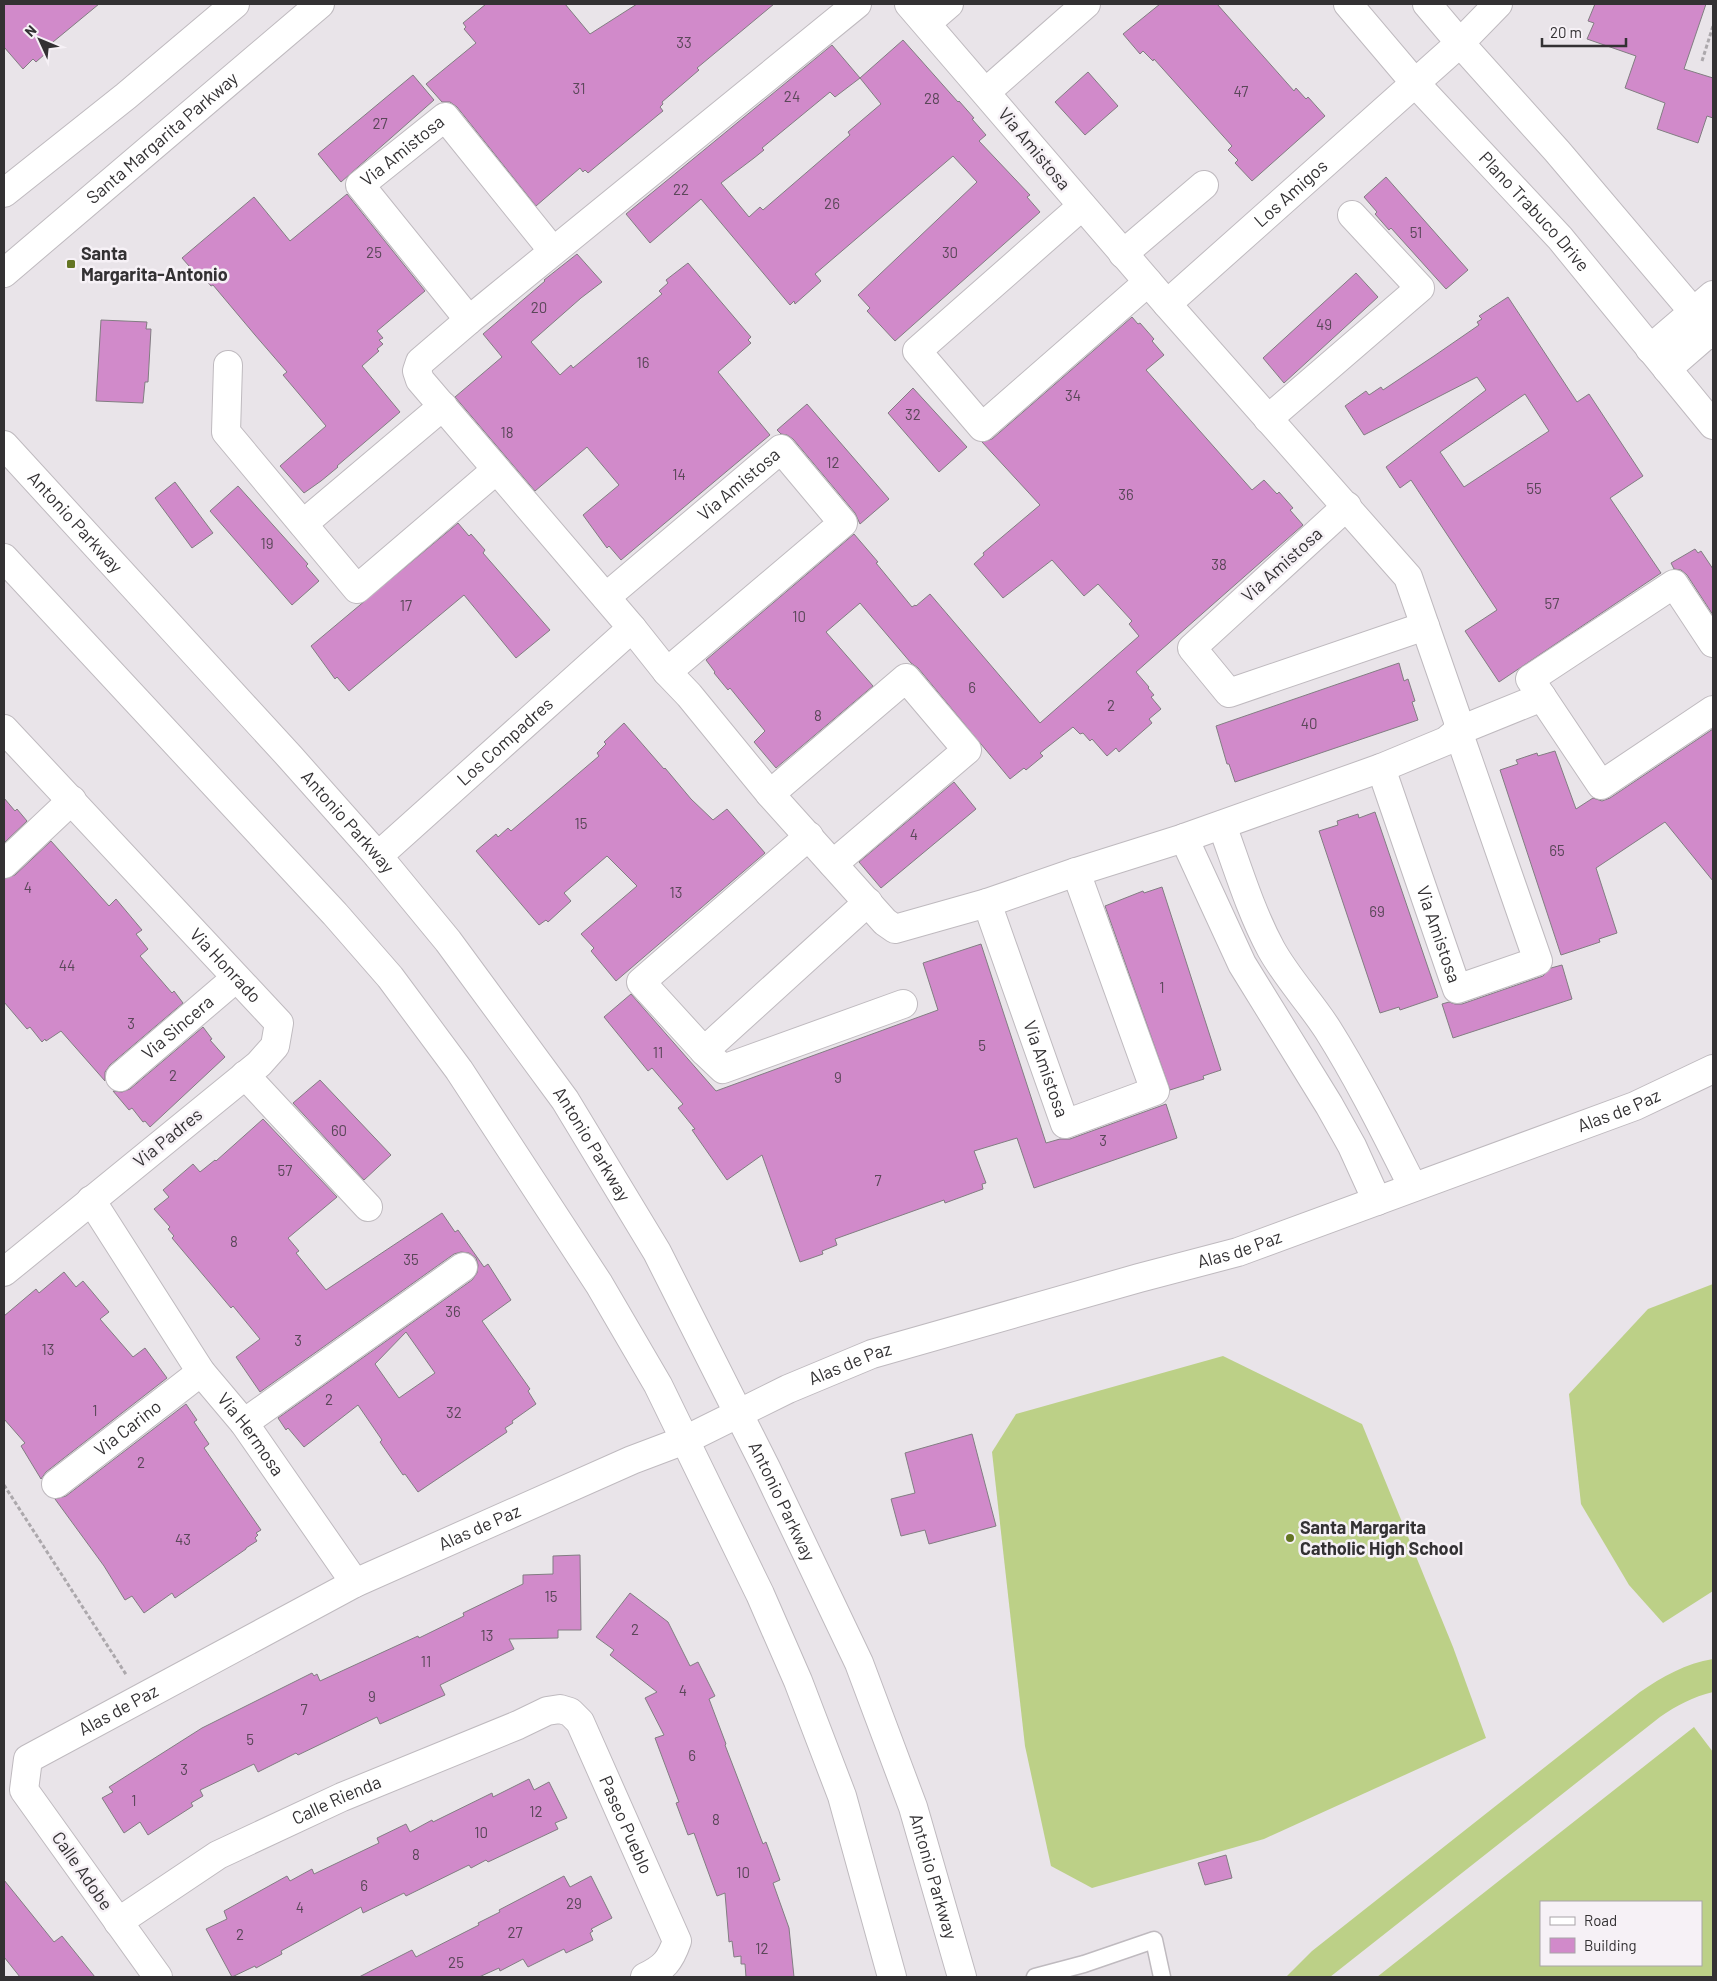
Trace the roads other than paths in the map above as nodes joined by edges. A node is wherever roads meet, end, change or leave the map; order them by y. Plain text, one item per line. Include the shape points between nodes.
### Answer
1 (235, 4) edge
2 (320, 4) edge
3 (855, 4) edge
4 (949, 4) edge
5 (1086, 4) edge
6 (1348, 4) edge
7 (1427, 4) edge
8 (1498, 4) edge
9 (918, 13) edge
10 (1460, 43) junction
11 (1415, 83) junction
12 (986, 92) junction
13 (1204, 185) dead end
14 (4, 193) edge
15 (1082, 206) junction
16 (1352, 215) dead end
17 (553, 251) junction
18 (1124, 254) junction
19 (4, 273) edge
20 (1148, 282) junction
21 (1166, 304) junction
22 (469, 320) junction
23 (1709, 320) edge
24 (1659, 359) junction
25 (228, 366) dead end
26 (443, 406) junction
27 (1268, 419) junction
28 (1713, 425) edge
29 (4, 445) edge
30 (496, 470) junction
31 (1347, 506) junction
32 (302, 524) junction
33 (4, 558) edge
34 (606, 597) junction
35 (1425, 626) junction
36 (632, 628) junction
37 (1713, 644) edge
38 (667, 672) junction
39 (1542, 697) junction
40 (1713, 710) edge
41 (4, 729) edge
42 (1458, 731) junction
43 (1381, 768) junction
44 (770, 794) junction
45 (72, 800) junction
46 (1222, 825) junction
47 (809, 836) junction
48 (1184, 838) junction
49 (378, 856) junction
50 (4, 864) edge
51 (833, 864) junction
52 (1076, 872) junction
53 (868, 902) junction
54 (986, 904) junction
55 (236, 978) junction
56 (903, 1004) dead end
57 (704, 1052) junction
58 (1713, 1069) edge
59 (245, 1076) junction
60 (120, 1077) dead end
61 (1413, 1187) junction
62 (92, 1200) junction
63 (1377, 1201) junction
64 (368, 1207) dead end
65 (463, 1267) dead end
66 (4, 1272) edge
67 (200, 1372) junction
68 (739, 1413) junction
69 (244, 1423) junction
70 (685, 1440) junction
71 (56, 1484) dead end
72 (355, 1583) junction
73 (570, 1712) joint
74 (28, 1759) joint
75 (118, 1922) junction
76 (158, 1977) edge
77 (644, 1977) edge
78 (892, 1977) edge
79 (962, 1977) edge
80 (1035, 1977) edge
81 (1162, 1977) edge

1 - 14 street
2 - 19 street, Santa Margarita Parkway
3 - 17 street
4 - 9 street, Via Amistosa
5 - 12 street, Via Amistosa
6 - 11 street, Plano Trabuco Drive
7 - 10 street
8 - 10 street, Los Amigos
9 - 12 street, Via Amistosa
10 - 11 street, Los Amigos
10 - 23 street
11 - 21 street, Los Amigos
11 - 24 street, Plano Trabuco Drive via 1560,238
12 - 15 street, Via Amistosa
13 - 18 street
15 - 18 street, Via Amistosa
15 - 20 street, Via Amistosa via 916,351 982,427
16 - 27 street via 1420,288
17 - 22 street
17 - 22 street, Via Amistosa via 445,117 360,186
18 - 20 street, Via Amistosa
20 - 21 street, Via Amistosa
21 - 27 street, Via Amistosa
22 - 26 street via 420,362 417,372 420,380
23 - 24 street
24 - 28 street, Plano Trabuco Drive
25 - 32 street via 226,432
26 - 30 street
26 - 32 street
27 - 31 street, Via Amistosa
29 - 49 street, Antonio Parkway
30 - 32 street via 356,590
30 - 34 street
31 - 35 street, Via Amistosa via 1408,577
31 - 35 street, Via Amistosa via 1192,648 1229,693
33 - 70 street via 390,977 458,1070 599,1284 658,1385
34 - 36 street
34 - 38 street, Via Amistosa via 781,449 843,523
35 - 42 street, Via Amistosa via 1458,721
36 - 38 street
36 - 49 street, Los Compadres
37 - 39 street via 1674,584 1530,680
38 - 44 street
39 - 40 street via 1601,785
39 - 42 street
41 - 45 street, Via Honrado
42 - 43 street via 1446,741
42 - 43 street, Via Amistosa via 1538,961 1457,989
43 - 46 street
44 - 47 street
44 - 51 street via 906,678 967,750
45 - 50 street
45 - 55 street, Via Honrado
46 - 48 street
46 - 61 street via 1271,949 1332,1037
47 - 51 street
47 - 57 street via 641,982
48 - 52 street
48 - 63 street via 1242,964 1329,1105
49 - 68 street, Antonio Parkway via 448,942 564,1100 658,1252
51 - 53 street
52 - 54 street
52 - 54 street, Via Amistosa via 1155,1091 1065,1124
53 - 54 street via 894,929
53 - 57 street
55 - 59 street, Via Honrado via 279,1023 275,1046
55 - 60 street, Via Sincera
56 - 57 street via 723,1069
58 - 61 street, Alas de Paz via 1635,1106
59 - 62 street, Via Padres
59 - 64 street
61 - 63 street, Alas de Paz
62 - 66 street, Via Padres
62 - 67 street, Via Hermosa
63 - 68 street, Alas de Paz via 1238,1252 872,1354
65 - 69 street
67 - 69 street, Via Hermosa
67 - 71 street, Via Carino
68 - 70 street, Alas de Paz
68 - 79 street, Antonio Parkway via 859,1663 913,1807
69 - 72 street, Via Hermosa
70 - 72 street, Alas de Paz via 632,1460
70 - 78 street via 760,1594 798,1681 842,1796
72 - 74 street, Alas de Paz
73 - 75 street, Calle Rienda via 547,1710 518,1726 342,1798 218,1855
73 - 77 street, Paseo Pueblo via 580,1722 677,1941 671,1957 660,1970
74 - 75 street, Calle Adobe via 24,1790
75 - 76 street, Calle Adobe
80 - 81 lane via 1154,1940

